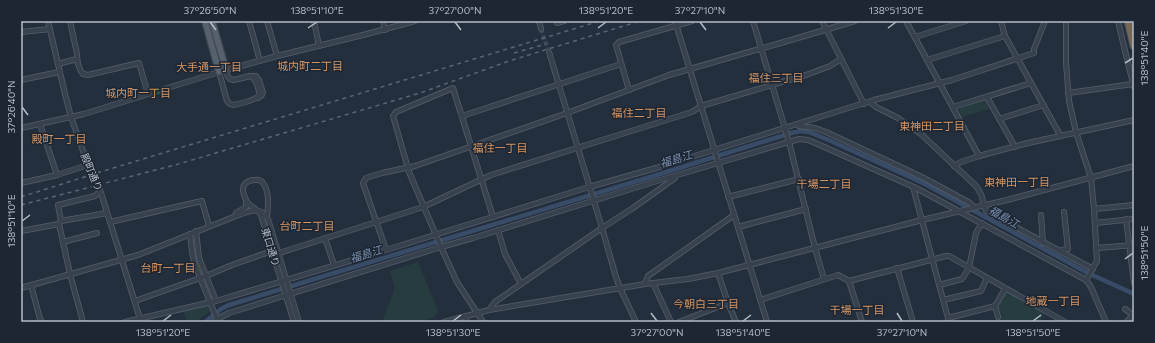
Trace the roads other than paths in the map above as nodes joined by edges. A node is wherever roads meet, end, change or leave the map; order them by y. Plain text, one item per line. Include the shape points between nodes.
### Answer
1 (48, 21) edge
2 (70, 21) edge
3 (205, 21) edge
4 (212, 21) edge
5 (249, 21) edge
6 (266, 21) edge
7 (314, 21) edge
8 (383, 21) edge
9 (415, 21) edge
10 (539, 21) edge
11 (564, 21) edge
12 (692, 21) edge
13 (753, 21) edge
14 (822, 21) edge
15 (855, 21) edge
16 (906, 21) edge
17 (966, 21) edge
18 (1001, 21) edge
19 (1045, 21) edge
20 (1066, 21) edge
21 (1118, 21) edge
22 (1128, 21) edge
23 (557, 23) dead end
24 (676, 23) edge
25 (50, 29) junction
26 (541, 29) tunnel mouth
27 (385, 30) junction
28 (826, 30) junction
29 (21, 32) edge
30 (1005, 36) junction
31 (915, 37) junction
32 (319, 46) junction
33 (1134, 46) edge
34 (761, 48) junction
35 (549, 52) tunnel mouth
36 (277, 56) junction
37 (77, 59) junction
38 (841, 59) junction
39 (1018, 59) junction
40 (927, 60) junction
41 (260, 61) junction
42 (58, 64) junction
43 (622, 64) junction
44 (226, 70) junction
45 (690, 70) junction
46 (59, 72) junction
47 (219, 72) junction
48 (21, 80) edge
49 (939, 83) junction
50 (1031, 83) junction
51 (772, 84) junction
52 (559, 85) junction
53 (1133, 85) edge
54 (629, 90) junction
55 (1068, 93) junction
56 (148, 94) junction
57 (987, 97) junction
58 (867, 103) junction
59 (1044, 105) junction
60 (701, 106) junction
61 (953, 107) junction
62 (567, 113) junction
63 (462, 116) junction
64 (71, 117) junction
65 (1000, 119) junction
66 (1134, 120) edge
67 (40, 124) junction
68 (791, 126) junction
69 (21, 128) edge
70 (785, 129) junction
71 (1076, 132) junction
72 (1060, 135) junction
73 (789, 141) junction
74 (471, 146) junction
75 (1015, 147) junction
76 (578, 148) junction
77 (714, 151) junction
78 (979, 156) junction
79 (718, 161) junction
80 (88, 165) junction
81 (954, 166) junction
82 (1134, 166) edge
83 (408, 167) junction
84 (680, 175) junction
85 (57, 176) junction
86 (1091, 178) junction
87 (799, 179) junction
88 (481, 180) junction
89 (21, 183) edge
90 (590, 188) junction
91 (913, 188) junction
92 (100, 191) junction
93 (728, 197) junction
94 (593, 199) junction
95 (246, 202) junction
96 (1134, 205) edge
97 (984, 206) junction
98 (423, 207) junction
99 (972, 208) junction
100 (806, 209) junction
101 (1094, 209) junction
102 (257, 210) junction
103 (959, 211) junction
104 (1064, 212) dead end
105 (107, 213) junction
106 (734, 215) junction
107 (1041, 215) dead end
108 (267, 217) junction
109 (493, 217) junction
110 (232, 218) junction
111 (1126, 219) junction
112 (1134, 219) edge
113 (922, 220) junction
114 (60, 222) junction
115 (110, 222) junction
116 (376, 222) junction
117 (982, 223) junction
118 (1095, 223) junction
119 (209, 226) junction
120 (738, 227) junction
121 (602, 228) junction
122 (498, 230) junction
123 (21, 231) edge
124 (196, 232) junction
125 (97, 233) dead end
126 (190, 234) junction
127 (437, 236) junction
128 (325, 238) junction
129 (63, 242) junction
130 (1043, 243) junction
131 (1132, 245) edge
132 (440, 246) junction
133 (816, 248) junction
134 (1097, 248) junction
135 (386, 250) junction
136 (1060, 252) junction
137 (272, 253) junction
138 (279, 253) junction
139 (933, 259) junction
140 (122, 260) junction
141 (334, 265) junction
142 (749, 265) junction
143 (897, 268) junction
144 (969, 268) junction
145 (1092, 270) junction
146 (718, 273) junction
147 (70, 274) junction
148 (206, 276) junction
149 (199, 278) junction
150 (988, 278) junction
151 (1087, 278) junction
152 (824, 279) junction
153 (287, 280) junction
154 (849, 281) junction
155 (282, 283) junction
156 (653, 283) junction
157 (1134, 283) edge
158 (521, 284) junction
159 (645, 284) junction
160 (31, 285) junction
161 (939, 285) junction
162 (21, 288) edge
163 (620, 288) junction
164 (1006, 289) junction
165 (288, 293) junction
166 (760, 300) junction
167 (943, 300) junction
168 (135, 301) junction
169 (216, 301) junction
170 (728, 303) junction
171 (210, 305) junction
172 (995, 306) junction
173 (1125, 309) dead end
174 (488, 310) junction
175 (476, 313) junction
176 (466, 316) junction
177 (998, 317) dead end
178 (140, 320) edge
179 (216, 320) edge
180 (948, 320) edge
181 (42, 322) edge
182 (83, 322) edge
183 (125, 322) edge
184 (294, 322) edge
185 (299, 322) edge
186 (444, 322) edge
187 (466, 322) edge
188 (483, 322) edge
189 (636, 322) edge
190 (671, 322) edge
191 (679, 322) edge
192 (736, 322) edge
193 (767, 322) edge
194 (862, 322) edge
195 (913, 322) edge
196 (1066, 322) edge
197 (1106, 322) edge
198 (1126, 322) edge

1 - 25 street, 殿町通り
2 - 37 street
3 - 47 main road
4 - 44 main road
5 - 41 street
6 - 36 street
7 - 32 street
8 - 27 street
9 - 27 street
10 - 26 street
11 - 23 street
12 - 24 street
13 - 34 street
14 - 28 street
15 - 28 street
16 - 31 street
17 - 31 street
18 - 30 street
19 - 39 street via 1034,54
20 - 55 street
21 - 53 street
22 - 33 highway
24 - 43 street via 619,42 616,45
24 - 45 street
25 - 29 street
25 - 42 street, 殿町通り
27 - 32 street
28 - 34 street
28 - 38 street
30 - 39 street
30 - 40 street
31 - 40 street
32 - 36 street
34 - 45 street
34 - 51 street
35 - 52 street
36 - 41 street
37 - 42 street
37 - 56 street via 80,70 85,75 139,63
38 - 51 street via 830,66
38 - 58 street
39 - 49 street
39 - 50 street
40 - 49 street
41 - 44 street
42 - 46 street, 殿町通り
43 - 52 street
43 - 54 street
44 - 47 street
44 - 47 street via 230,79 250,76 254,78 259,92 256,98 230,104
45 - 54 street
45 - 60 street
46 - 48 street
46 - 64 street, 殿町通り
47 - 56 street
49 - 58 street
49 - 61 street
50 - 57 street
50 - 59 street
51 - 60 street
51 - 70 street
52 - 62 street
52 - 63 street
53 - 55 street
54 - 62 street
55 - 71 street
56 - 64 street
57 - 61 street
57 - 65 street
58 - 68 street
58 - 81 street via 910,126
59 - 65 street
59 - 72 street
60 - 76 street via 692,112
60 - 77 street
61 - 78 street
62 - 74 street
62 - 76 street
63 - 74 street
63 - 83 street via 454,88 396,112 393,116
64 - 67 street
64 - 80 street, 殿町通り
65 - 75 street
66 - 71 street
67 - 69 street
67 - 85 street
68 - 70 street
68 - 99 street via 806,126 826,132 922,177 970,203
70 - 73 street
70 - 77 street
71 - 72 street
71 - 86 street
72 - 75 street
73 - 79 street
73 - 87 street
73 - 91 street via 808,140
74 - 83 street
74 - 88 street
75 - 78 street
76 - 88 street
76 - 90 street
77 - 79 street
77 - 90 street
78 - 81 street
79 - 84 street
79 - 93 street
80 - 85 street
80 - 92 street, 殿町通り
81 - 97 street via 978,188
82 - 86 street
83 - 98 street
83 - 116 street via 370,176 364,180
84 - 94 street
84 - 121 street
85 - 89 street
86 - 97 street
86 - 101 street
87 - 93 street
87 - 100 street
88 - 98 street
88 - 109 street
90 - 94 street
90 - 109 street
91 - 103 street
91 - 113 street
92 - 105 street, 殿町通り
92 - 114 street via 95,196 58,205
93 - 106 street
94 - 121 street
94 - 122 street
95 - 102 street
95 - 108 street via 243,186 256,180 262,182 269,203
95 - 110 street via 246,207
96 - 101 street
97 - 99 street
97 - 130 street via 986,211
98 - 116 street
98 - 127 street
99 - 103 street
100 - 120 street
100 - 133 street
101 - 118 street
102 - 108 street
102 - 110 street
102 - 137 street, 東口通り via 261,215
103 - 113 street
103 - 117 street
104 - 136 street via 1068,249
105 - 114 street
105 - 115 street, 殿町通り
106 - 120 street
106 - 159 street via 648,276
107 - 130 street
108 - 138 street, 東口通り
109 - 127 street
110 - 119 street
111 - 112 street
111 - 118 street
111 - 131 street
113 - 133 street
113 - 139 street
114 - 123 street
114 - 129 street
115 - 119 street via 202,201
115 - 140 street, 殿町通り
116 - 128 street
116 - 135 street
117 - 144 street via 976,233
117 - 151 street
118 - 134 street
119 - 124 street
120 - 142 street
121 - 158 street
121 - 163 street
122 - 132 street
122 - 158 street via 505,254
124 - 126 street
124 - 148 street via 198,251
125 - 129 street
126 - 140 street
126 - 149 street
127 - 132 street
127 - 135 street
128 - 138 street
128 - 141 street
129 - 147 street
130 - 136 street
131 - 134 street
131 - 157 street
132 - 165 street
132 - 175 street via 457,282
133 - 142 street
133 - 152 street
134 - 145 street via 1097,261
135 - 141 street
136 - 145 street
137 - 138 street
137 - 148 street
137 - 155 street, 東口通り
138 - 153 street, 東口通り
139 - 143 street
139 - 144 street via 949,256
139 - 161 street
140 - 147 street
140 - 168 street, 殿町通り
141 - 153 street
142 - 146 street
142 - 166 street
143 - 154 street
143 - 195 street
144 - 150 street
144 - 161 street via 962,279
145 - 151 street
146 - 156 street
146 - 170 street
147 - 160 street
147 - 182 street
148 - 149 street
148 - 169 street
149 - 168 street
149 - 171 street
150 - 164 street
150 - 167 street via 981,291
151 - 197 street
152 - 154 street via 838,276
152 - 166 street
153 - 155 street
153 - 165 street, 東口通り
154 - 194 street
155 - 165 street, 東口通り
155 - 169 street
156 - 159 street
156 - 190 street
158 - 174 street
159 - 163 street
160 - 162 street
160 - 181 street
161 - 167 street
163 - 174 street
163 - 189 street
164 - 172 street
164 - 196 street
165 - 179 street
165 - 184 street
165 - 185 street
166 - 193 street
167 - 180 street
168 - 178 street, 殿町通り
169 - 171 street
170 - 191 street
170 - 192 street
171 - 178 street
171 - 179 street
172 - 177 street
172 - 180 street
173 - 198 street via 1133,315
174 - 175 street
175 - 176 street
175 - 188 street
176 - 186 street
176 - 187 street
178 - 183 street

